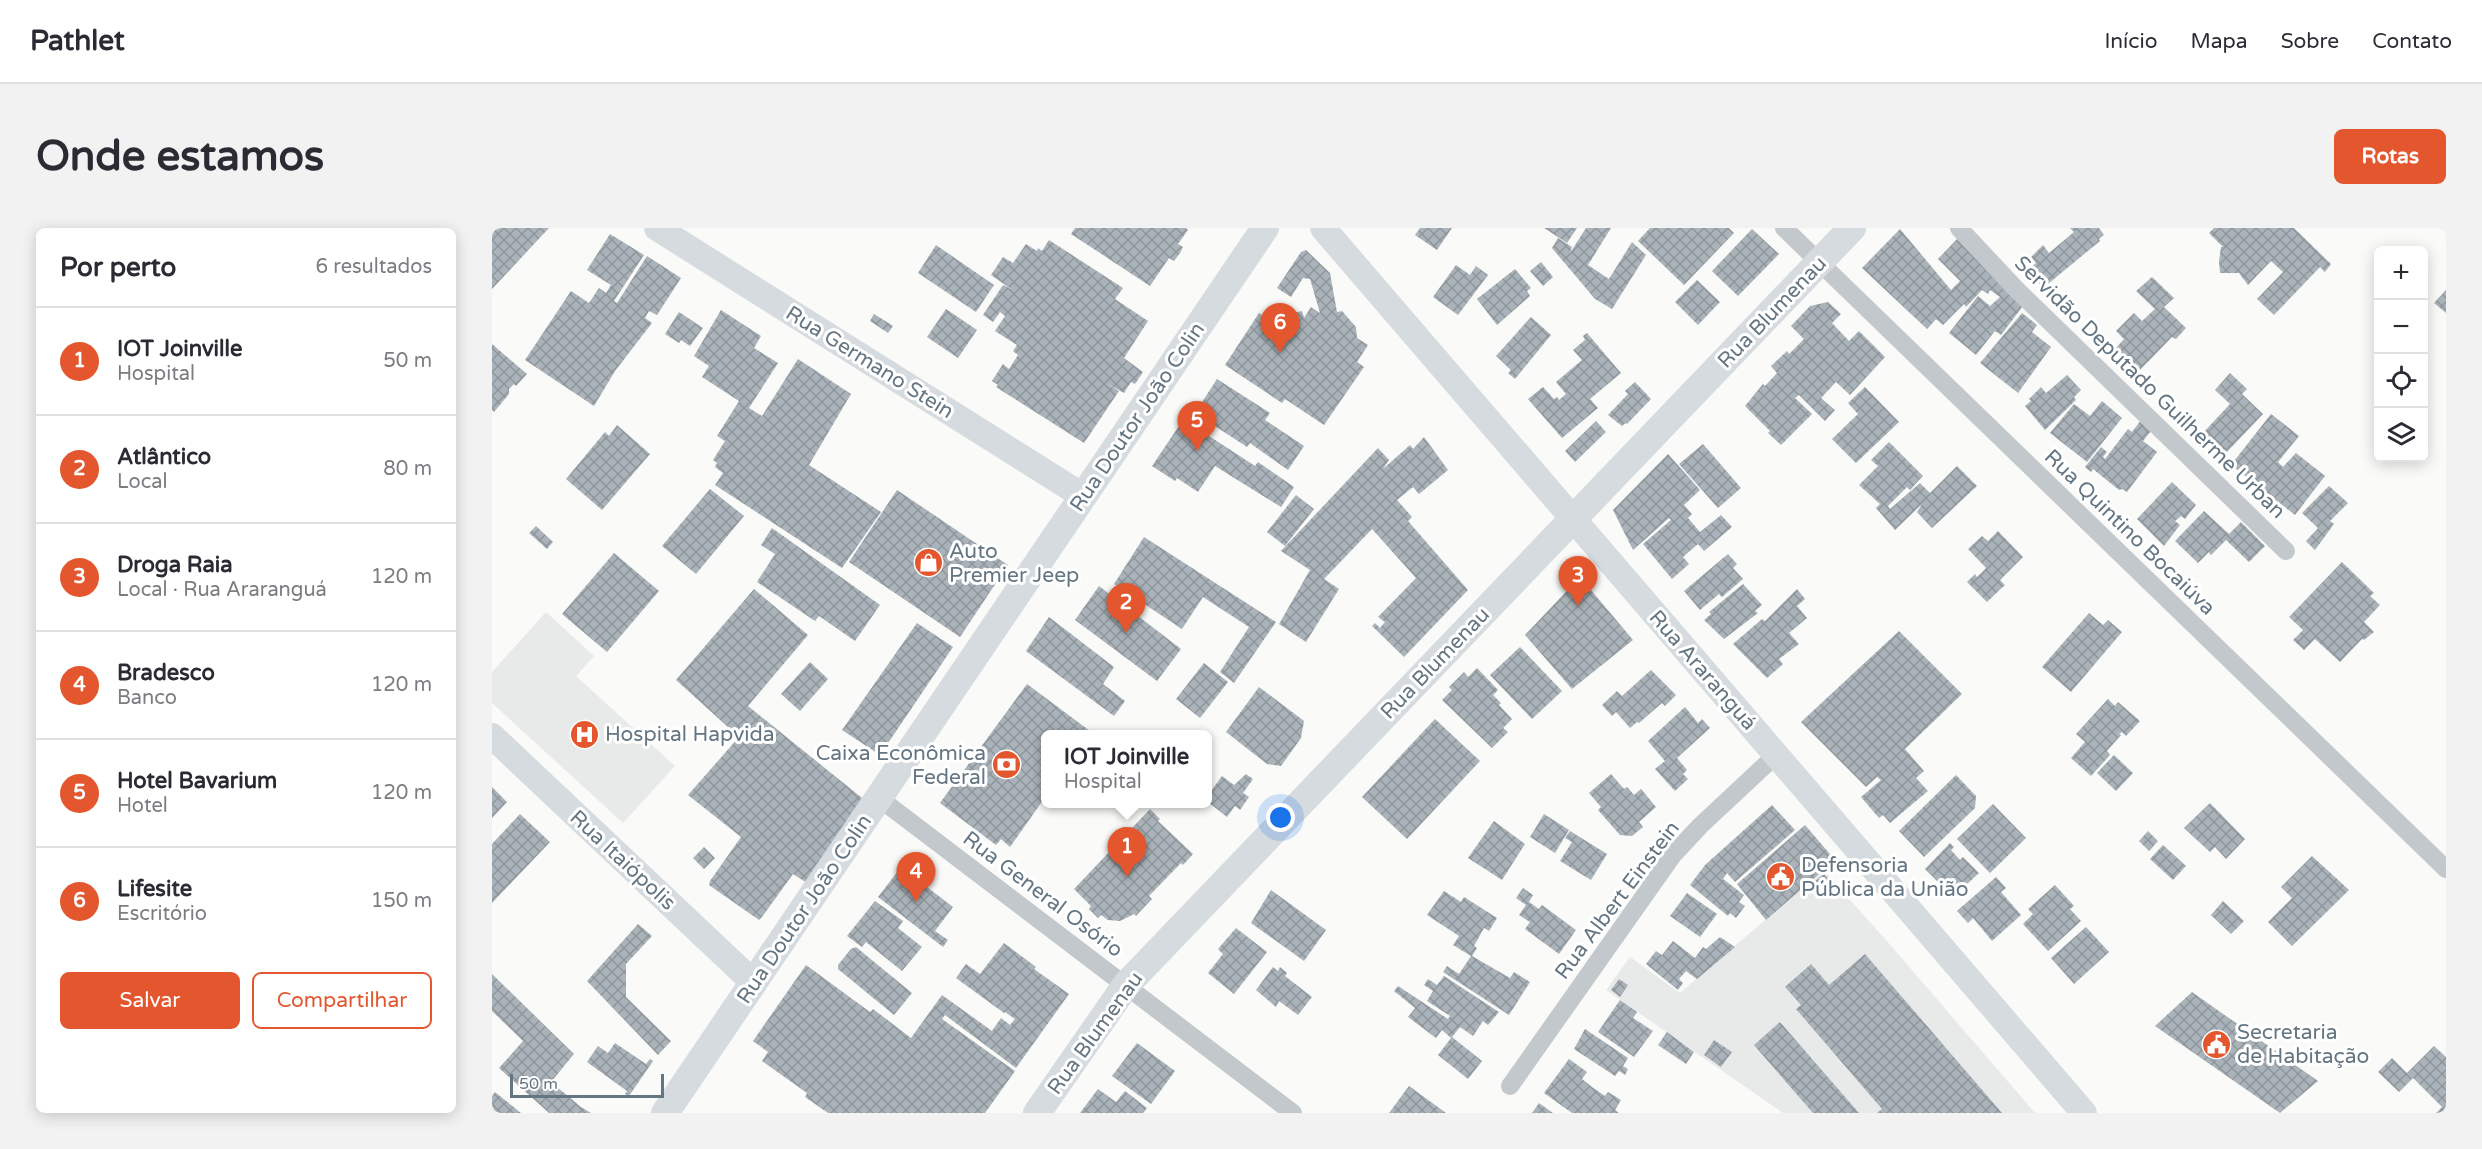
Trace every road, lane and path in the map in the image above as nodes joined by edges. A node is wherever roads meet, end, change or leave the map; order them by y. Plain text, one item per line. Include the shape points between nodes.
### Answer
1 (657, 228) edge
2 (1266, 228) edge
3 (1323, 228) edge
4 (1784, 228) edge
5 (1852, 228) edge
6 (1959, 228) edge
7 (1819, 262) junction
8 (1083, 496) junction
9 (1573, 519) junction
10 (2286, 551) dead end
11 (492, 736) edge
12 (1776, 755) junction
13 (879, 798) junction
14 (2446, 869) edge
15 (753, 983) junction
16 (1126, 986) junction
17 (1510, 1086) dead end
18 (665, 1113) edge
19 (1037, 1113) edge
20 (1293, 1113) edge
21 (2084, 1113) edge

1 - 8 street, Rua Germano Stein
2 - 8 main road, Rua Doutor João Colin
3 - 9 street, Rua Araranguá
4 - 7 street, Rua Quintino Bocaiúva
5 - 7 main road, Rua Blumenau
6 - 10 street, Servidão Deputado Guilherme Urban
7 - 9 main road, Rua Blumenau
7 - 14 street, Rua Quintino Bocaiúva
8 - 13 main road, Rua Doutor João Colin
9 - 12 street, Rua Araranguá
9 - 16 main road, Rua Blumenau
11 - 15 street, Rua Itaiópolis
12 - 17 street, Rua Albert Einstein via 1673,855
12 - 21 street, Rua Araranguá
13 - 15 main road, Rua Doutor João Colin
13 - 16 street, Rua General Osório
15 - 18 main road, Rua Doutor João Colin
16 - 19 main road, Rua Blumenau
16 - 20 street, Rua General Osório

